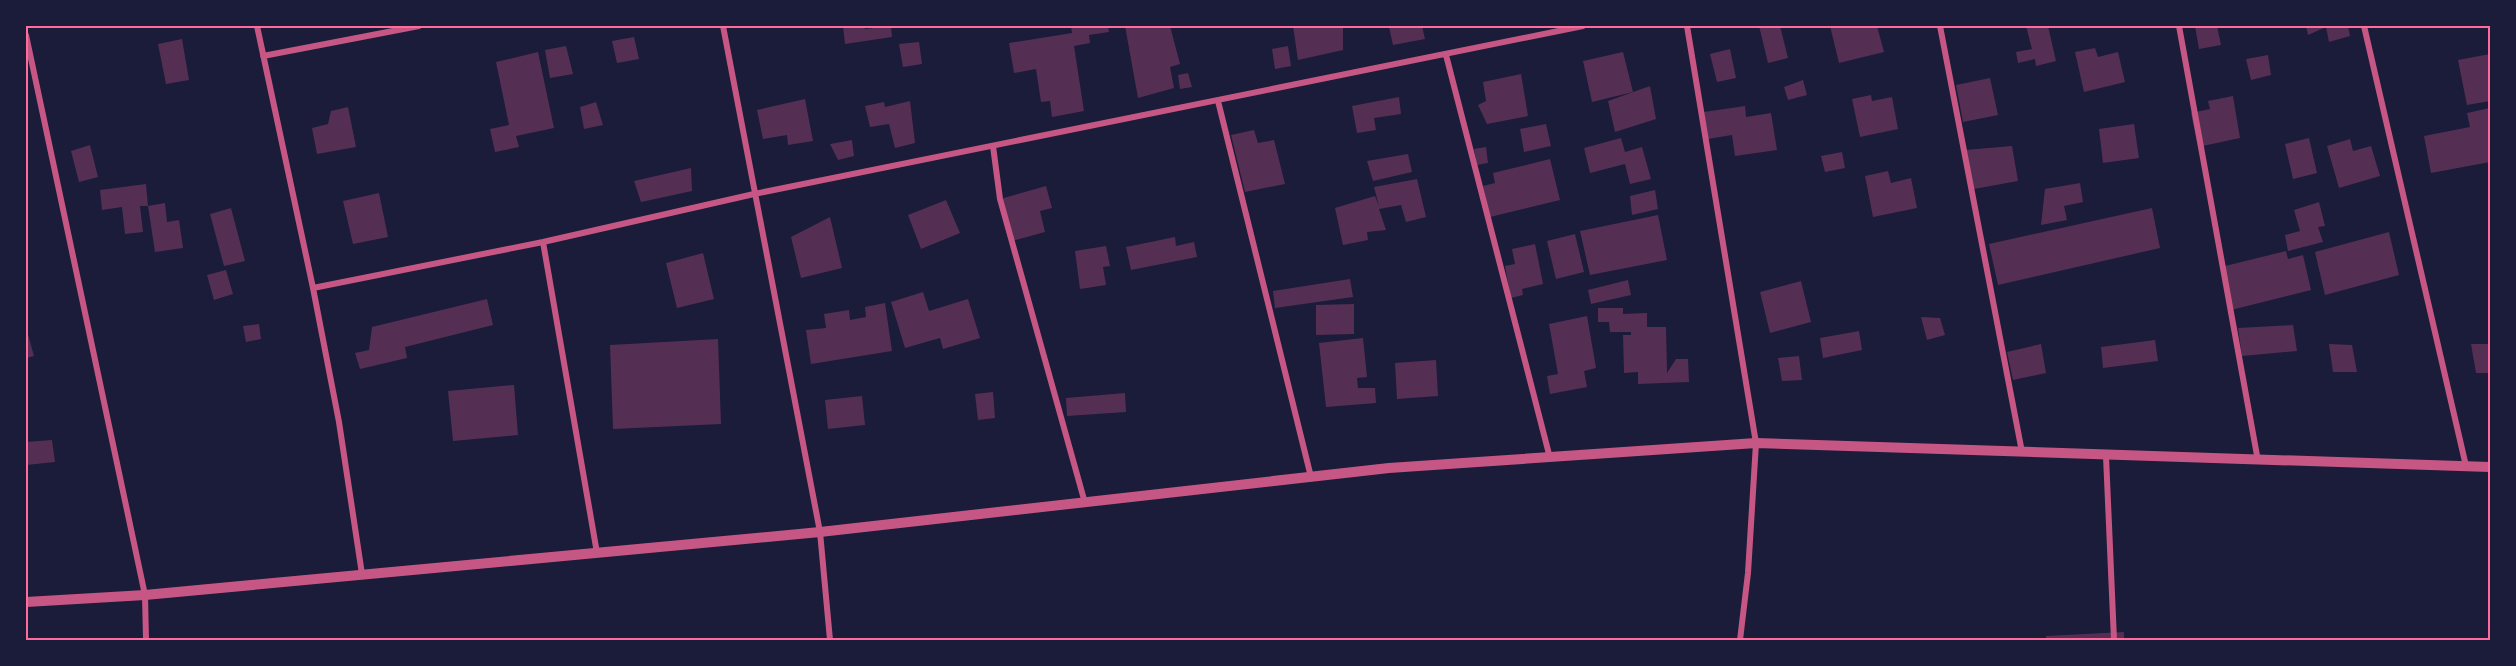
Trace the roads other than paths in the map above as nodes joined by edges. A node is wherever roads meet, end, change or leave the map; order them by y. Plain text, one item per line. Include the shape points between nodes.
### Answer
1 (257, 26) edge
2 (419, 26) edge
3 (723, 26) edge
4 (1583, 26) edge
5 (1687, 26) edge
6 (1940, 26) edge
7 (2179, 26) edge
8 (2364, 26) edge
9 (26, 35) edge
10 (1446, 55) junction
11 (263, 56) junction
12 (1218, 101) junction
13 (993, 146) junction
14 (754, 194) junction
15 (543, 242) junction
16 (313, 288) junction
17 (1756, 443) junction
18 (2022, 453) junction
19 (2106, 456) junction
20 (1550, 458) junction
21 (2258, 461) junction
22 (2466, 466) junction
23 (2490, 467) edge
24 (1311, 477) junction
25 (1085, 503) junction
26 (820, 532) junction
27 (597, 552) junction
28 (362, 574) junction
29 (145, 595) junction
30 (26, 602) edge
31 (146, 640) edge
32 (830, 640) edge
33 (1740, 640) edge
34 (2114, 640) edge

1 - 11 street
2 - 11 street
3 - 14 street
4 - 10 street
5 - 17 street
6 - 18 street
7 - 21 street
8 - 22 street
9 - 29 street
10 - 12 street
10 - 20 street
11 - 16 street
12 - 13 street
12 - 24 street
13 - 14 street
13 - 25 street via 1000,199
14 - 15 street
14 - 26 street
15 - 16 street
15 - 27 street
16 - 28 street
17 - 18 street
17 - 20 street
17 - 33 street
18 - 19 street
19 - 21 street
19 - 34 street
20 - 24 street
21 - 22 street
22 - 23 street
24 - 25 street
25 - 26 street
26 - 27 street
26 - 32 street
27 - 28 street
28 - 29 street
29 - 30 street
29 - 31 street

